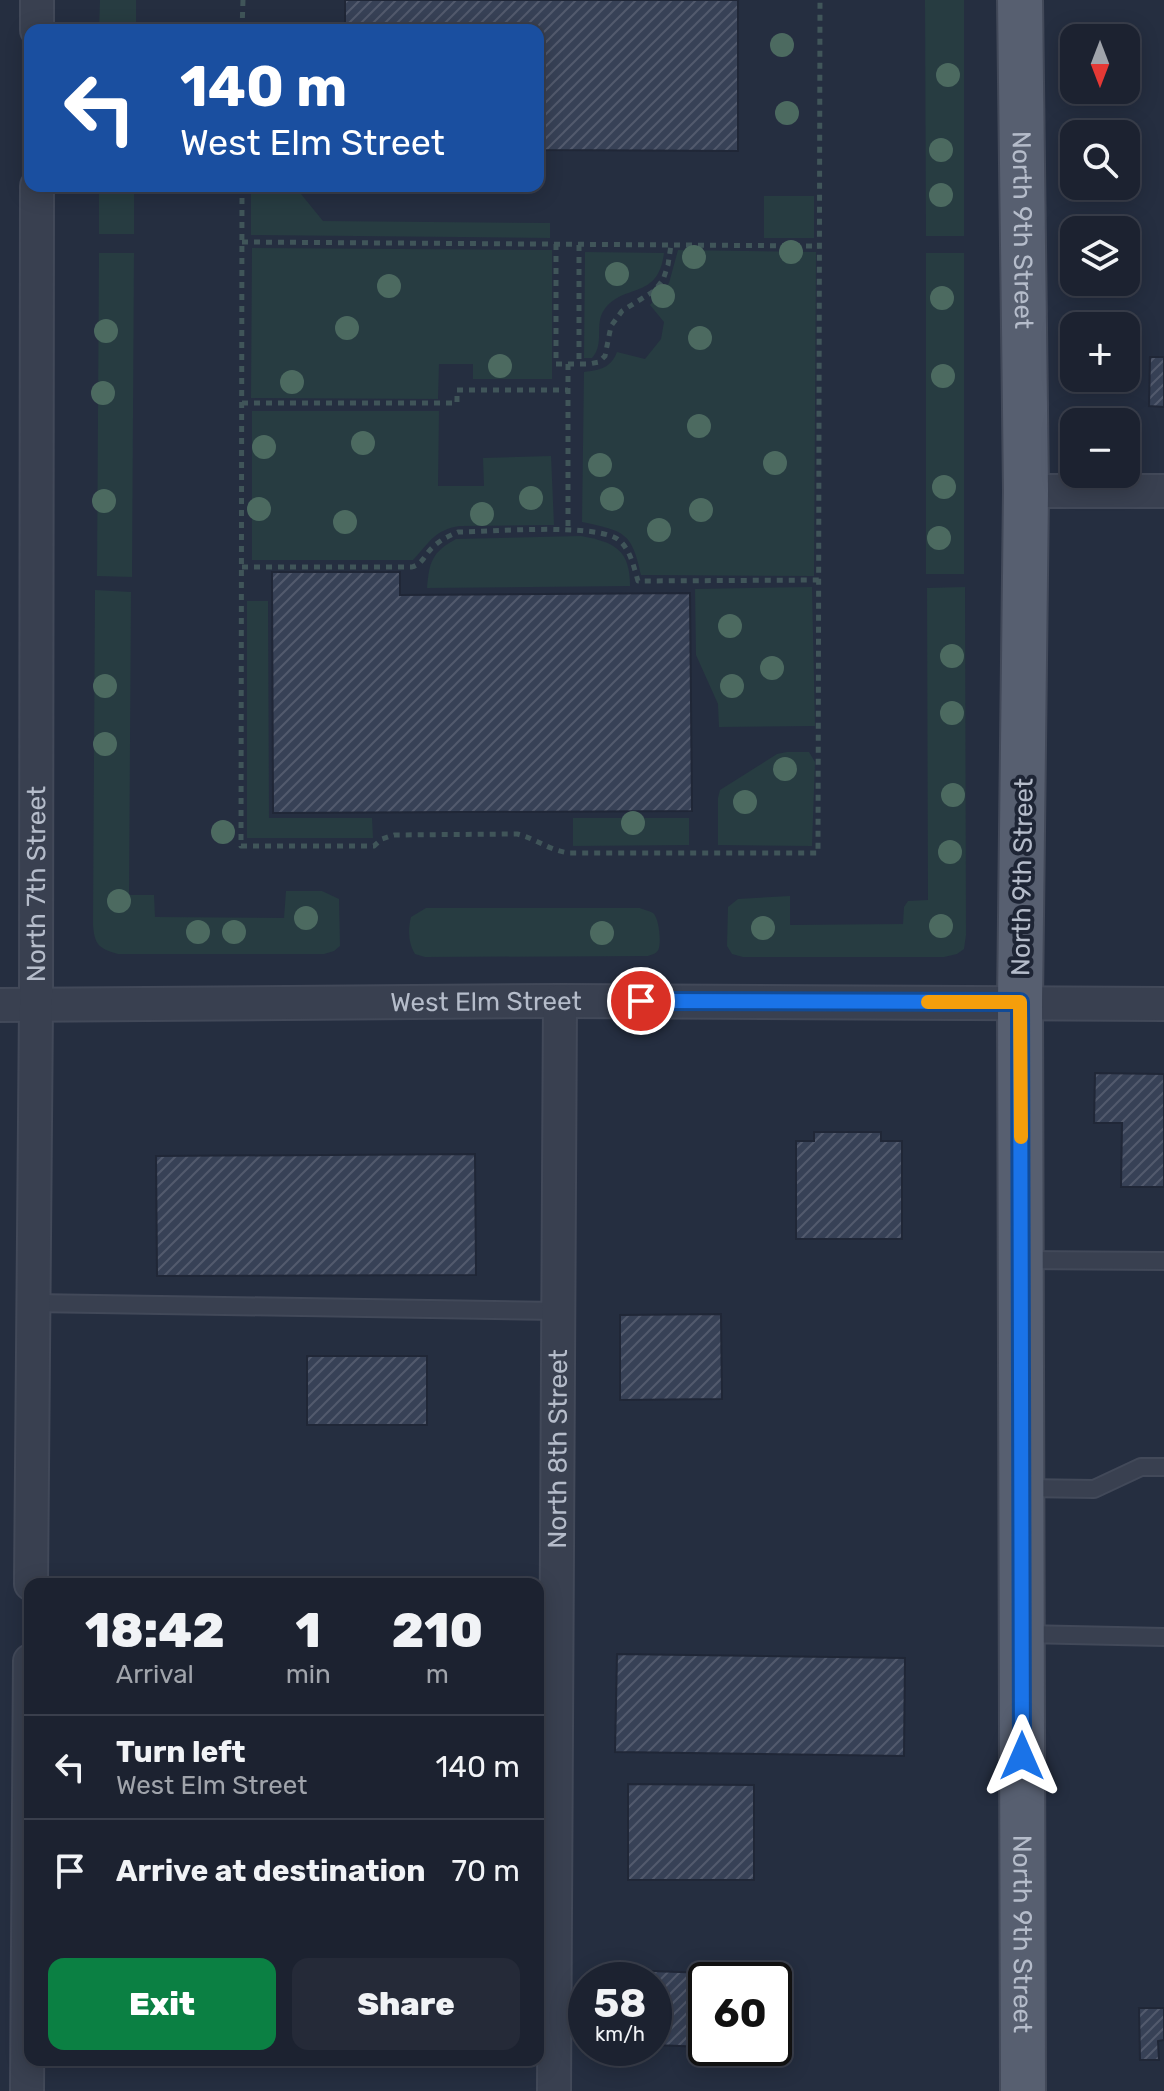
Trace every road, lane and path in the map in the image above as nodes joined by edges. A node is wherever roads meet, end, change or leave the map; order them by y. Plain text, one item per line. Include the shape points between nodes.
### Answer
1 (37, 0) edge
2 (243, 0) edge
3 (820, 0) edge
4 (1020, 0) edge
5 (37, 24) edge
6 (242, 24) edge
7 (37, 192) edge
8 (242, 192) edge
9 (242, 242) junction
10 (556, 244) junction
11 (579, 245) junction
12 (671, 245) junction
13 (819, 246) junction
14 (568, 364) junction
15 (579, 364) junction
16 (568, 390) junction
17 (242, 403) junction
18 (1026, 491) junction
19 (1164, 491) edge
20 (568, 530) junction
21 (242, 567) junction
22 (819, 580) junction
23 (560, 1001) junction
24 (1020, 1002) junction
25 (1164, 1004) edge
26 (0, 1005) edge
27 (36, 1006) junction
28 (1021, 1260) junction
29 (1164, 1261) edge
30 (33, 1303) junction
31 (558, 1311) junction
32 (1164, 1467) edge
33 (1022, 1488) junction
34 (31, 1578) edge
35 (1022, 1634) junction
36 (1164, 1637) edge
37 (27, 2066) edge
38 (27, 2091) edge
39 (554, 2091) edge
40 (1023, 2091) edge

1 - 5 street
2 - 6 path
3 - 13 path
4 - 18 main road, North 9th Street
7 - 27 street, North 7th Street
8 - 9 path
9 - 10 path
9 - 17 path
10 - 11 path
10 - 14 path via 556,364
11 - 12 path
11 - 15 path
12 - 13 path
12 - 15 path via 663,280 622,311 611,326 605,356
13 - 22 path
14 - 15 path
14 - 16 path
16 - 17 path via 457,390 457,403
16 - 20 path
17 - 21 path
18 - 19 street
18 - 24 main road, North 9th Street
20 - 21 path via 458,532 412,567
20 - 22 path via 620,540 638,581
21 - 22 path via 241,846 374,846 394,835 517,834 569,853 818,853
23 - 24 street, West Elm Street
23 - 27 street, West Elm Street
23 - 31 street, North 8th Street
24 - 25 street, West Elm Street
24 - 28 main road, North 9th Street
26 - 27 street, West Elm Street
27 - 30 street, North 7th Street
28 - 29 lane
28 - 33 main road, North 9th Street
30 - 31 lane
30 - 34 street, North 7th Street
31 - 39 street, North 8th Street
32 - 33 lane via 1141,1467 1094,1489
33 - 35 main road, North 9th Street
35 - 36 lane
35 - 40 main road, North 9th Street
37 - 38 street

